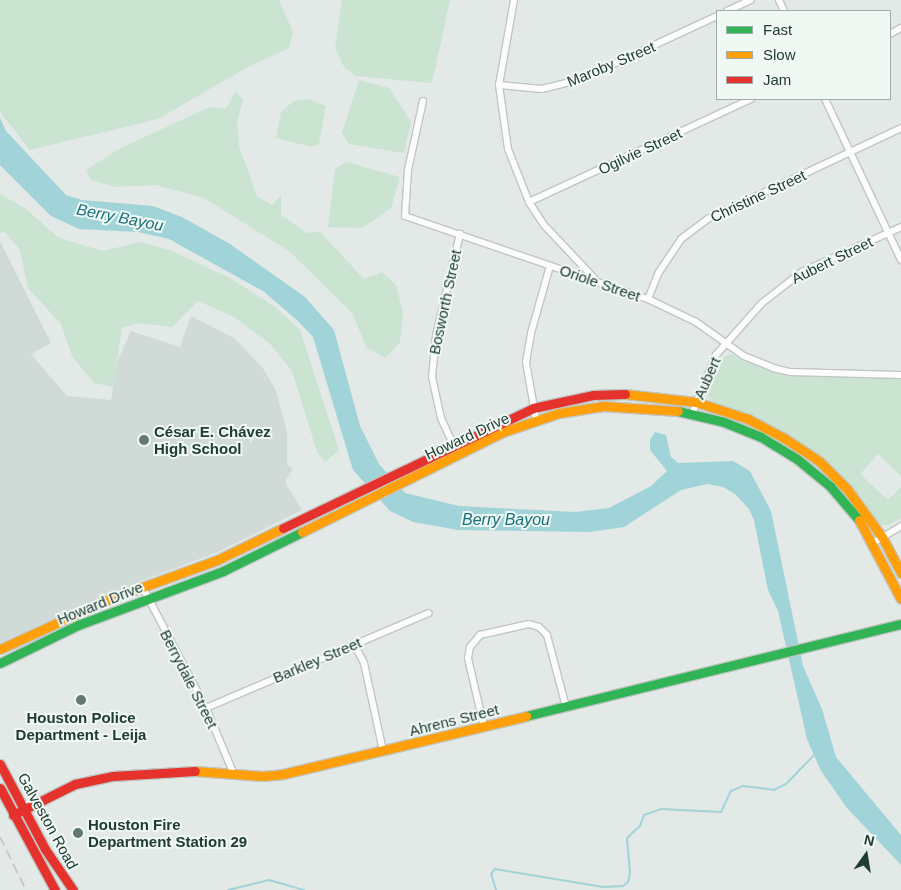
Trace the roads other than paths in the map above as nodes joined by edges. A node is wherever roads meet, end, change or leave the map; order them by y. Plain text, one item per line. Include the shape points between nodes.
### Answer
1 (514, 0) edge
2 (751, 0) edge
3 (729, 10) edge
4 (716, 16) edge
5 (499, 85) junction
6 (749, 100) edge
7 (825, 100) edge
8 (424, 101) dead end
9 (901, 128) edge
10 (850, 152) junction
11 (529, 202) junction
12 (901, 227) edge
13 (888, 233) junction
14 (460, 234) junction
15 (901, 260) edge
16 (550, 266) junction
17 (594, 279) junction
18 (648, 299) junction
19 (725, 344) junction
20 (901, 375) edge
21 (616, 394) junction
22 (696, 402) junction
23 (616, 405) junction
24 (533, 408) junction
25 (692, 414) junction
26 (536, 419) junction
27 (784, 438) junction
28 (453, 444) junction
29 (778, 447) junction
30 (458, 455) junction
31 (302, 517) junction
32 (901, 526) edge
33 (308, 529) junction
34 (882, 537) junction
35 (873, 543) junction
36 (217, 560) junction
37 (223, 570) junction
38 (901, 573) edge
39 (143, 588) junction
40 (148, 598) junction
41 (901, 600) edge
42 (429, 614) dead end
43 (56, 623) junction
44 (901, 624) edge
45 (61, 634) junction
46 (354, 644) junction
47 (0, 649) edge
48 (0, 664) edge
49 (566, 707) junction
50 (206, 708) junction
51 (484, 727) junction
52 (383, 751) junction
53 (0, 764) edge
54 (232, 770) junction
55 (0, 788) edge
56 (24, 810) junction
57 (13, 814) junction
58 (45, 849) junction
59 (34, 855) junction
60 (55, 890) edge
61 (73, 890) edge

1 - 5 street
2 - 3 street
4 - 5 street, Maroby Street via 579,80 542,89
5 - 11 street via 508,149
6 - 11 street, Ogilvie Street
7 - 10 street
8 - 14 street, Oriole Street via 408,170 405,216
9 - 10 street, Christine Street
10 - 13 street
10 - 18 street, Christine Street via 708,218 682,239 659,272
11 - 17 street via 560,244
12 - 13 street, Aubert Street
13 - 15 street
13 - 19 street, Aubert Street via 802,272 779,288
14 - 16 street, Oriole Street
14 - 28 street, Bosworth Street via 432,356 435,396
16 - 17 street, Oriole Street
16 - 24 street via 526,362
17 - 18 street, Oriole Street
18 - 19 street, Oriole Street via 696,322
19 - 20 street, Oriole Street via 758,363 791,372
19 - 22 street, Aubert via 709,368
21 - 22 main road, Howard Drive
21 - 23 main road
21 - 24 main road, Howard Drive
22 - 25 street, Aubert
22 - 27 main road, Howard Drive via 748,419
23 - 25 main road, Howard Drive
23 - 26 main road, Howard Drive via 583,408
24 - 26 street
24 - 28 main road, Howard Drive
25 - 29 main road, Howard Drive via 744,430
26 - 30 main road, Howard Drive
27 - 29 main road
27 - 34 main road, Howard Drive via 834,474
28 - 30 street, Bosworth Street
28 - 31 main road, Howard Drive
29 - 35 main road, Howard Drive via 830,486
30 - 33 main road, Howard Drive
31 - 33 main road
31 - 36 main road, Howard Drive
32 - 34 street
33 - 37 main road, Howard Drive
34 - 35 street
34 - 38 main road, Howard Drive
35 - 41 main road, Howard Drive
36 - 37 main road
36 - 39 main road, Howard Drive
37 - 40 main road, Howard Drive
39 - 40 street, Berrydale Street
39 - 43 main road, Howard Drive
40 - 45 main road, Howard Drive
40 - 50 street, Berrydale Street
42 - 46 street, Barkley Street
43 - 45 main road
43 - 47 main road, Howard Drive
44 - 49 main road, Ahrens Street
45 - 48 main road, Howard Drive
46 - 50 street, Barkley Street
46 - 52 street via 364,663
49 - 51 main road, Ahrens Street
49 - 51 street via 547,634 539,627 529,624 480,635 470,647 468,658
50 - 54 street, Berrydale Street
51 - 52 main road, Ahrens Street
52 - 54 main road, Ahrens Street via 270,776
53 - 56 main road, Galveston Road
54 - 56 main road, Ahrens Street via 113,776 75,784
55 - 57 main road, Galveston Road
56 - 57 main road, Ahrens Street
56 - 58 main road, Galveston Road
57 - 59 main road, Galveston Road
58 - 59 main road
58 - 61 main road, Galveston Road
59 - 60 main road, Galveston Road

